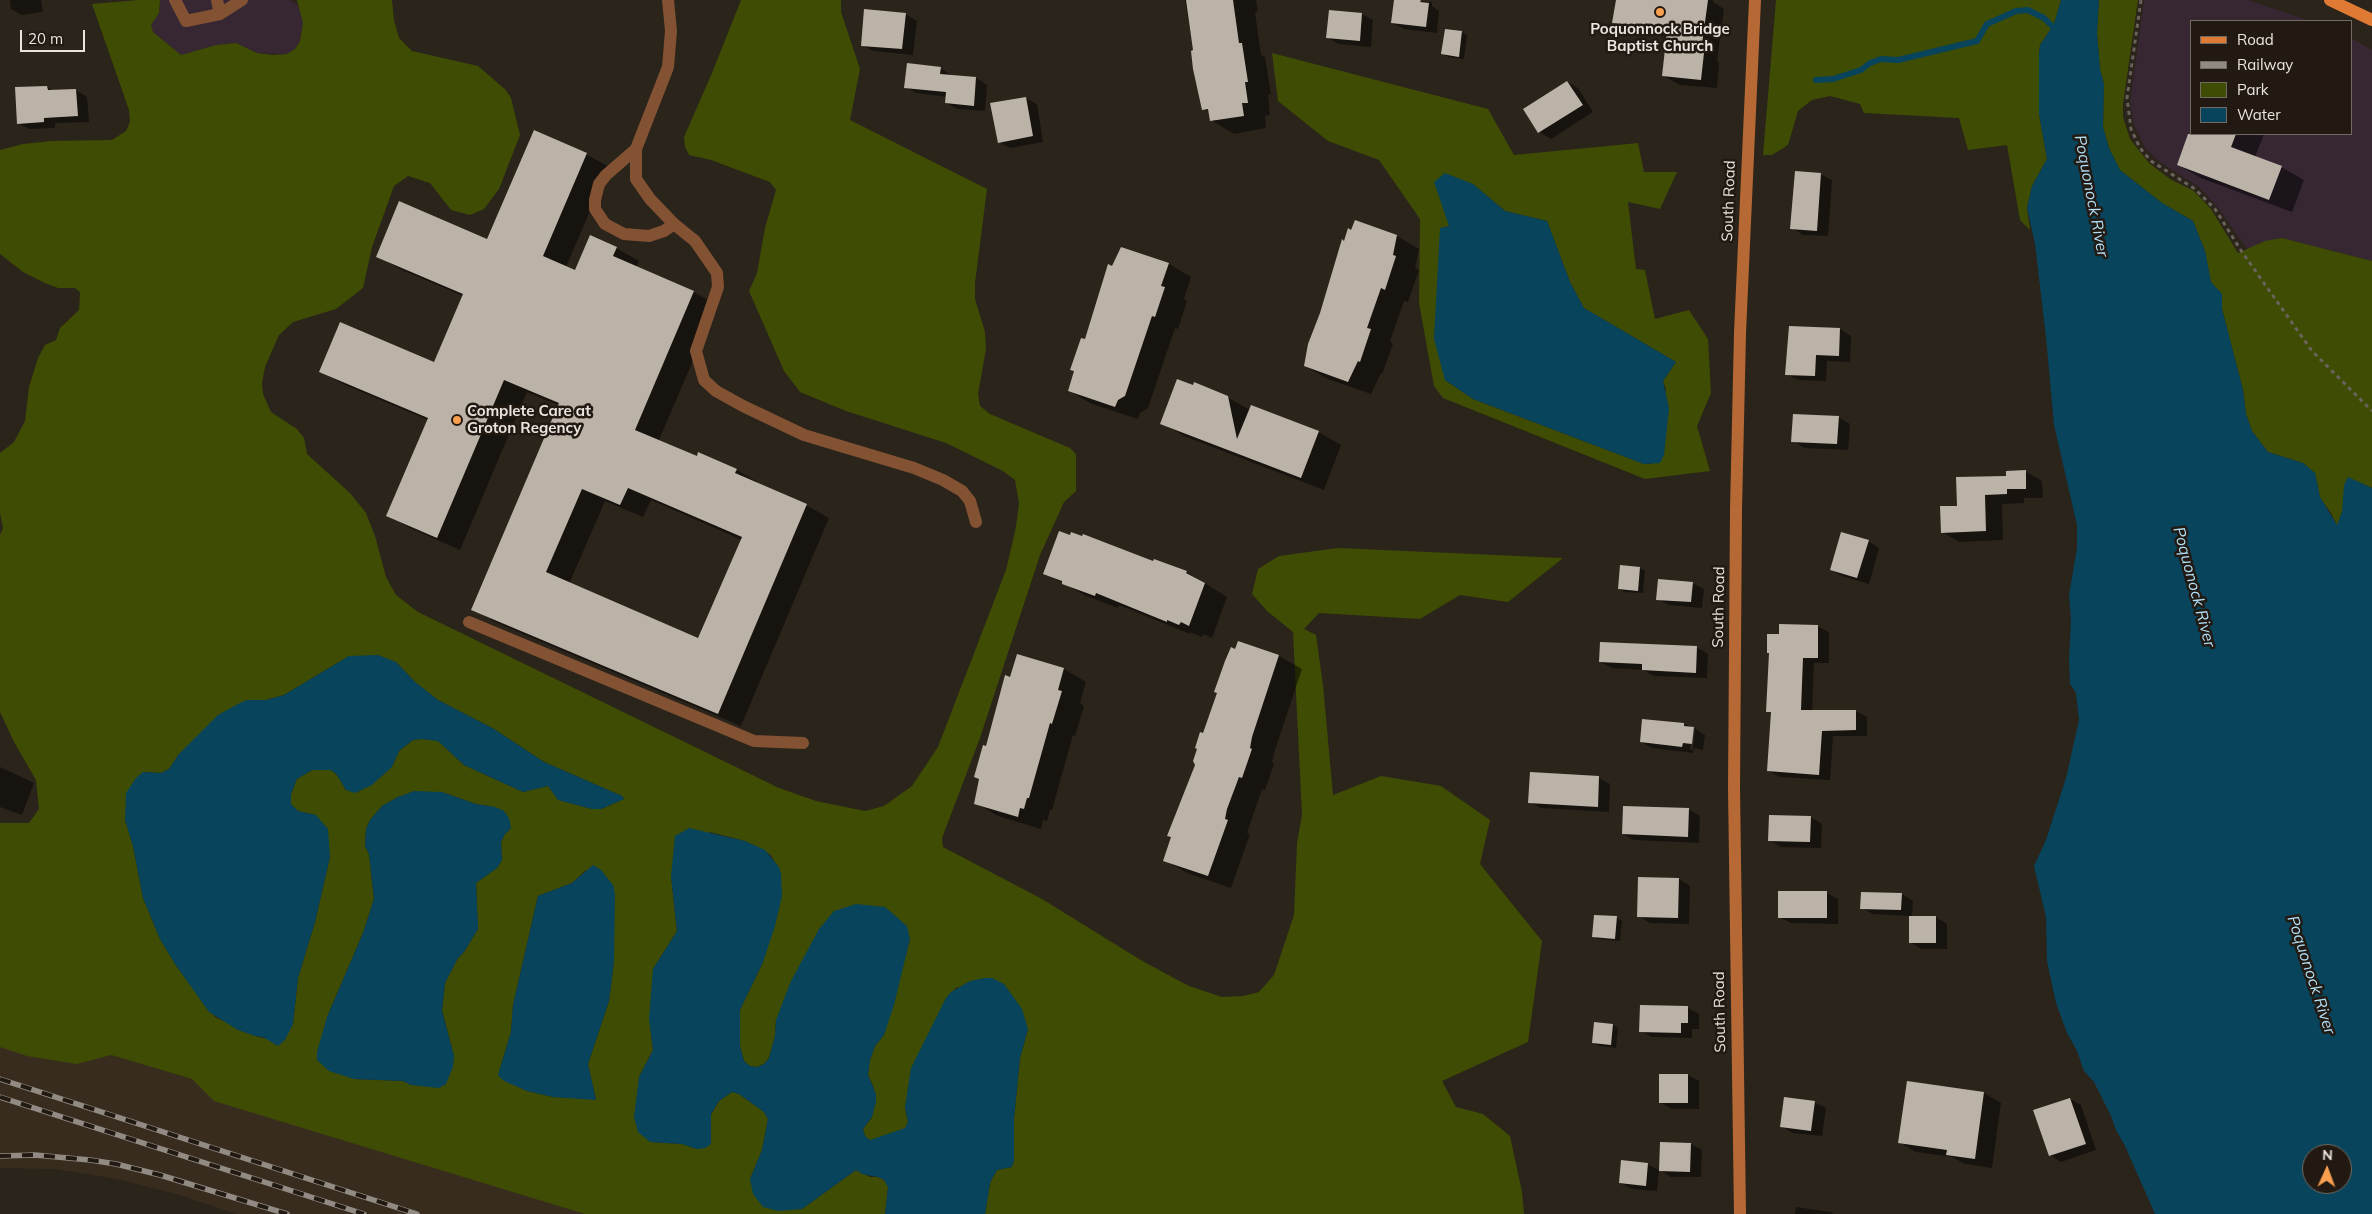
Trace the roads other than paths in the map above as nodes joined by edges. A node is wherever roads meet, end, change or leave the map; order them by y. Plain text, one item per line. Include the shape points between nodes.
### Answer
1 (175, 0) edge
2 (218, 0) edge
3 (242, 0) edge
4 (668, 0) edge
5 (1756, 0) edge
6 (2330, 0) edge
7 (220, 14) junction
8 (2372, 20) edge
9 (636, 148) junction
10 (674, 224) junction
11 (976, 522) dead end
12 (469, 622) dead end
13 (803, 743) dead end
14 (1740, 1214) edge

1 - 7 lane via 186,21
2 - 7 lane
3 - 7 lane
4 - 9 lane via 672,31 668,67
5 - 14 main road, South Road via 1740,333 1736,520 1734,788
6 - 8 main road
9 - 10 lane via 636,179
9 - 10 lane via 599,184 595,209 605,224 624,234 650,236
10 - 11 lane via 695,240 717,273 718,287 696,351 704,380 736,402 804,436 943,480 962,491 970,501
12 - 13 lane via 754,741

